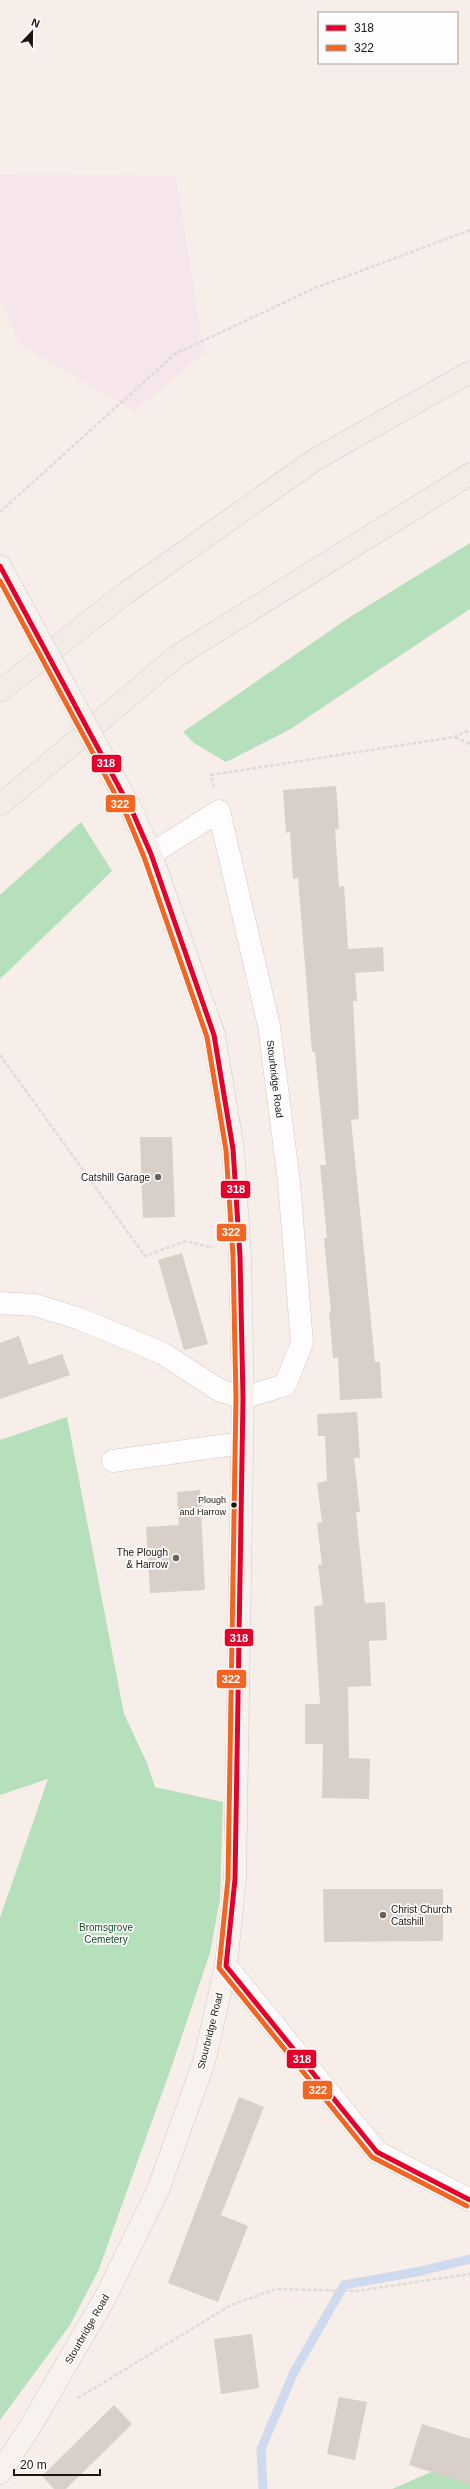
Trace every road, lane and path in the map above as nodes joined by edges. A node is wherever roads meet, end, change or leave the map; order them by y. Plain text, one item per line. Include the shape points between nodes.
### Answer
1 (470, 230) edge
2 (470, 372) edge
3 (470, 474) edge
4 (0, 512) edge
5 (5, 575) edge
6 (0, 691) edge
7 (470, 730) edge
8 (454, 737) junction
9 (470, 744) edge
10 (0, 805) edge
11 (219, 811) junction
12 (151, 854) junction
13 (0, 1055) edge
14 (240, 1256) junction
15 (0, 1302) edge
16 (243, 1398) junction
17 (242, 1443) junction
18 (113, 1461) dead end
19 (226, 1966) junction
20 (470, 2200) edge
21 (470, 2274) edge
22 (77, 2398) dead end
23 (0, 2473) edge

1 - 4 path via 315,288 174,354
2 - 6 highway via 316,459 123,595
3 - 10 highway via 176,656
5 - 12 main road, Stourbridge Road, bridge via 133,814
7 - 8 path
8 - 9 path
8 - 11 path via 211,775
11 - 12 street
11 - 16 street, Stourbridge Road via 269,1026 289,1182 302,1343 285,1385
12 - 14 main road, Stourbridge Road via 214,1034 233,1149
13 - 14 path via 145,1256 186,1241
14 - 16 main road, Stourbridge Road
15 - 16 street via 35,1305 80,1319 162,1353 219,1390
16 - 17 main road, Stourbridge Road
17 - 18 street
17 - 19 main road, Stourbridge Road via 236,1879
19 - 20 street via 377,2152
19 - 23 main road, Stourbridge Road via 204,2062 158,2190 106,2296 30,2427
21 - 22 path via 356,2291 276,2289 231,2305

